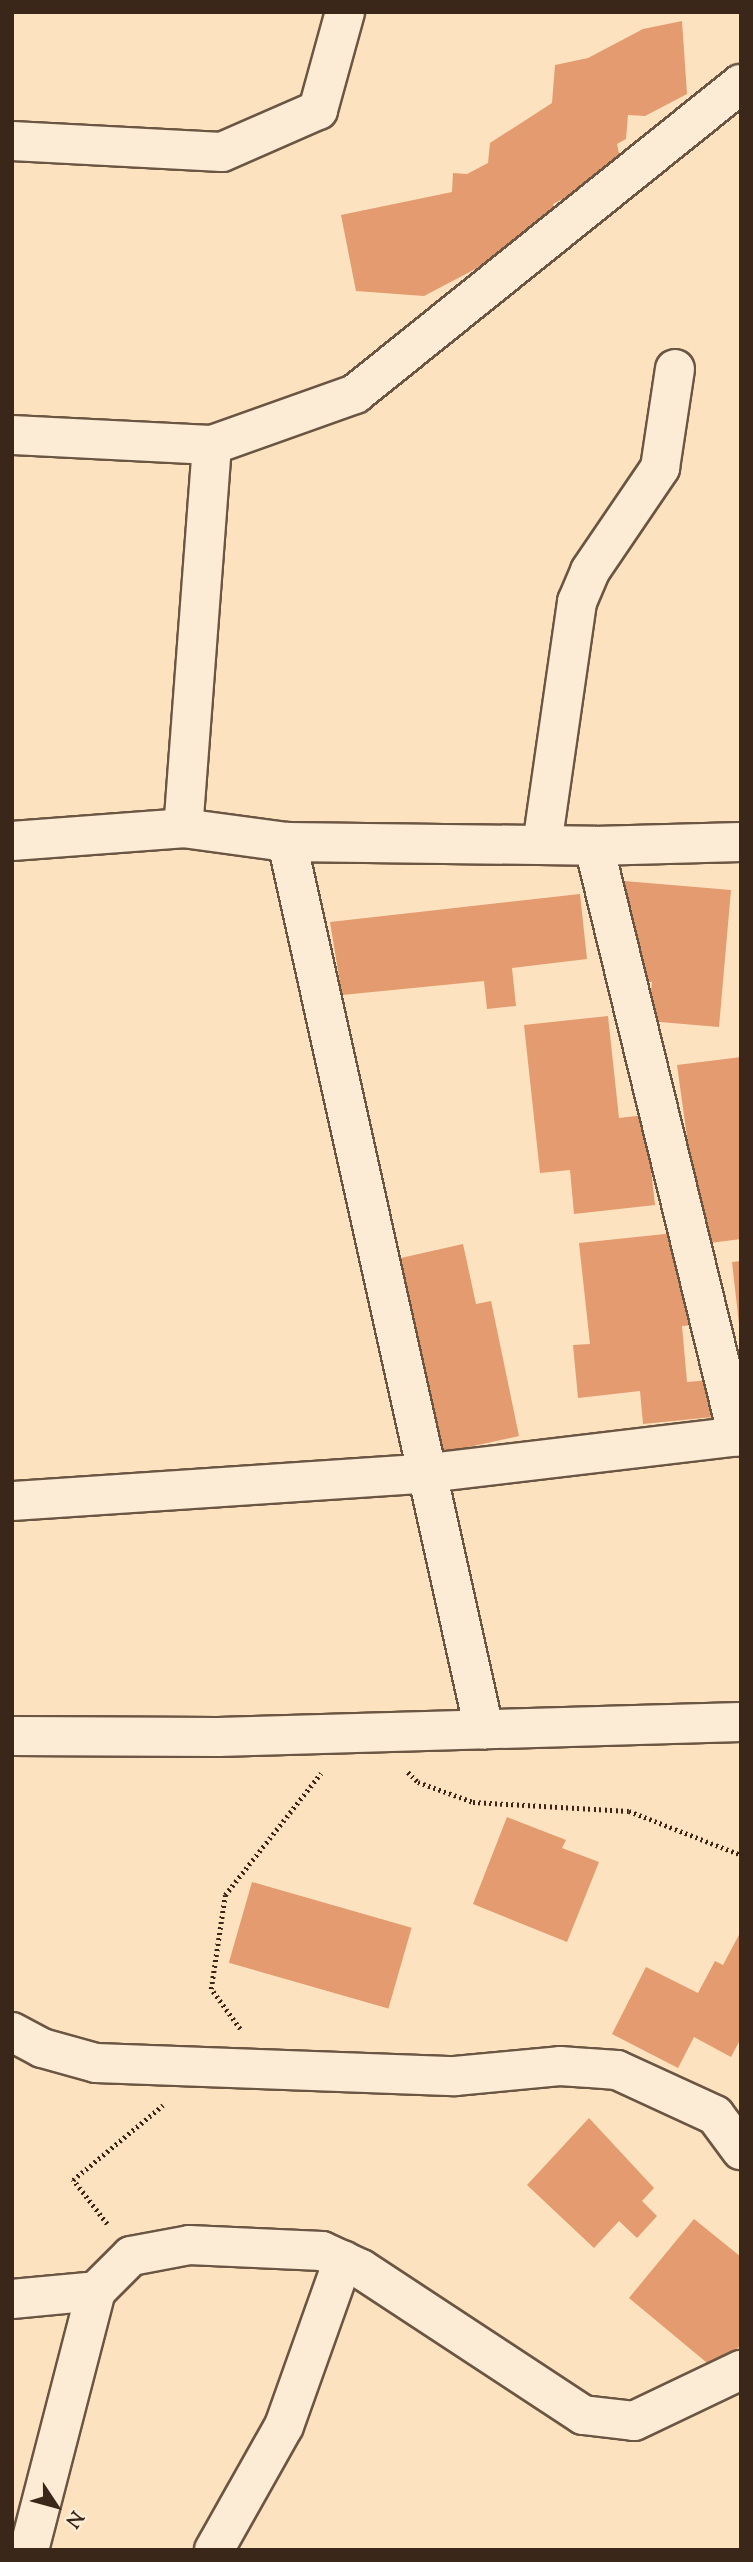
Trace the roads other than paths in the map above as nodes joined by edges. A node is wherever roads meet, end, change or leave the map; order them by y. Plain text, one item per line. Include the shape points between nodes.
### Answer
1 (345, 12) edge
2 (741, 84) edge
3 (12, 141) edge
4 (675, 369) dead end
5 (12, 435) edge
6 (212, 445) junction
7 (183, 828) junction
8 (12, 841) edge
9 (287, 842) junction
10 (741, 842) edge
11 (542, 845) junction
12 (594, 846) junction
13 (739, 1437) edge
14 (429, 1473) junction
15 (12, 1501) edge
16 (741, 1722) edge
17 (484, 1729) junction
18 (12, 1736) edge
19 (12, 2032) edge
20 (741, 2150) edge
21 (343, 2260) junction
22 (96, 2291) junction
23 (12, 2299) edge
24 (741, 2370) edge
25 (29, 2550) edge
26 (214, 2550) edge

1 - 3 street via 318,110 222,152
2 - 6 street via 355,394
4 - 11 street via 660,468 590,572 578,602
5 - 6 street
6 - 7 street
7 - 8 street
7 - 9 street
9 - 11 street
9 - 14 street
10 - 12 street
11 - 12 street
12 - 13 street
13 - 14 street
14 - 15 street
14 - 17 street
16 - 17 street
17 - 18 street
19 - 20 street via 43,2048 96,2063 455,2076 560,2066 617,2070 715,2115
21 - 22 street via 322,2251 189,2245 131,2256
21 - 24 street via 583,2414 634,2421
21 - 26 street via 284,2426
22 - 23 street
22 - 25 street

